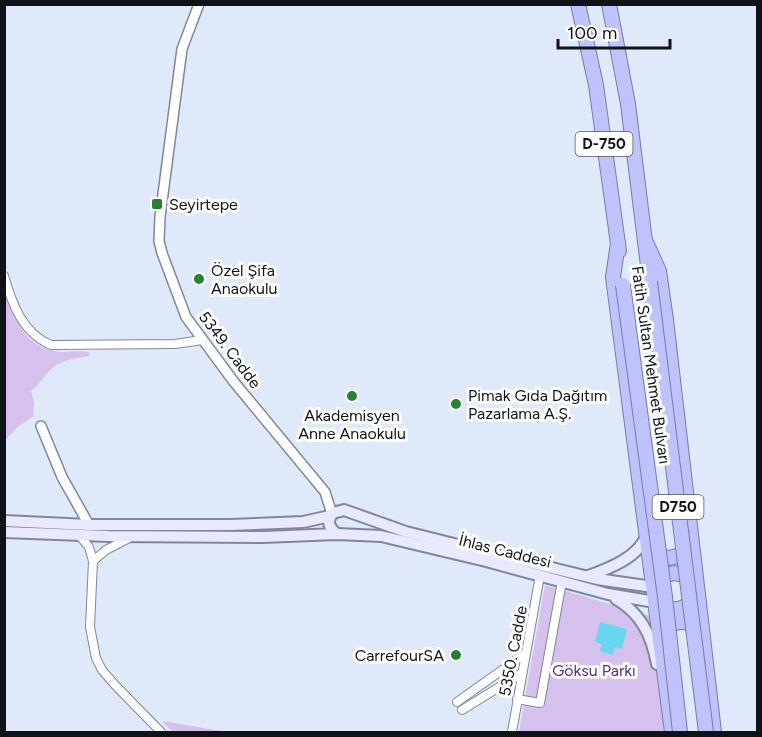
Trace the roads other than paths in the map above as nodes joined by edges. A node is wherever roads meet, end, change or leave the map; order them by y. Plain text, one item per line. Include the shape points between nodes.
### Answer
1 (199, 4) edge
2 (578, 4) edge
3 (609, 4) edge
4 (645, 240) junction
5 (618, 243) junction
6 (4, 276) edge
7 (624, 285) joint
8 (202, 340) junction
9 (41, 426) dead end
10 (325, 492) junction
11 (345, 511) junction
12 (331, 515) junction
13 (4, 521) edge
14 (89, 525) junction
15 (75, 531) junction
16 (4, 532) edge
17 (341, 534) junction
18 (135, 536) junction
19 (647, 539) junction
20 (692, 542) junction
21 (93, 561) junction
22 (540, 575) junction
23 (587, 576) junction
24 (562, 581) junction
25 (696, 582) junction
26 (653, 587) junction
27 (608, 594) junction
28 (698, 597) junction
29 (655, 602) junction
30 (702, 634) junction
31 (660, 638) junction
32 (526, 653) junction
33 (522, 673) junction
34 (517, 699) junction
35 (457, 702) dead end
36 (462, 710) dead end
37 (671, 727) edge
38 (161, 732) edge
39 (512, 732) edge
40 (680, 732) edge
41 (706, 732) edge
42 (714, 732) edge

1 - 8 street, 5349. Cadde via 182,49 159,242 178,300
2 - 5 highway, Fatih Sultan Mehmet Bulvarı / D-750 via 596,85
3 - 4 highway, Fatih Sultan Mehmet Bulvarı / D750 via 628,104
4 - 20 highway via 659,271
4 - 41 highway, Fatih Sultan Mehmet Bulvarı / D750, bridge
5 - 7 highway, Fatih Sultan Mehmet Bulvarı / D-750
5 - 19 highway via 613,277
6 - 8 street via 17,312 28,329 51,345
7 - 40 highway, Fatih Sultan Mehmet Bulvarı / D750, bridge
8 - 10 street, 5349. Cadde
9 - 14 street via 62,477
10 - 11 street
10 - 12 street, 5349. Cadde
11 - 12 main road
11 - 17 main road via 353,521 351,529
11 - 23 main road, İhlas Caddesi via 406,532
12 - 14 main road via 274,524
12 - 17 main road via 329,524
13 - 15 main road
14 - 15 main road
15 - 16 main road
15 - 18 main road, İhlas Caddesi
15 - 21 street via 89,547
17 - 18 main road, İhlas Caddesi
17 - 22 main road, İhlas Caddesi via 398,539
18 - 21 street
19 - 20 highway via 658,555 670,558 683,553
19 - 23 main road via 604,570
19 - 26 highway
20 - 25 highway
21 - 38 street via 90,627 96,658 115,685
22 - 24 main road, İhlas Caddesi
22 - 32 street, 5350. Cadde
23 - 26 main road, İhlas Caddesi
24 - 27 main road, İhlas Caddesi
24 - 34 street via 540,703
25 - 26 highway via 682,573 670,573
25 - 28 highway
26 - 29 highway
27 - 29 main road, İhlas Caddesi
27 - 37 main road via 629,606 654,646
28 - 29 highway via 677,610
28 - 30 highway
29 - 31 highway
30 - 31 highway via 693,624 680,622 668,627
30 - 42 highway
31 - 37 highway
32 - 33 street, 5350. Cadde
32 - 35 street
33 - 34 street, 5350. Cadde
33 - 36 street
34 - 39 street, 5350. Cadde

